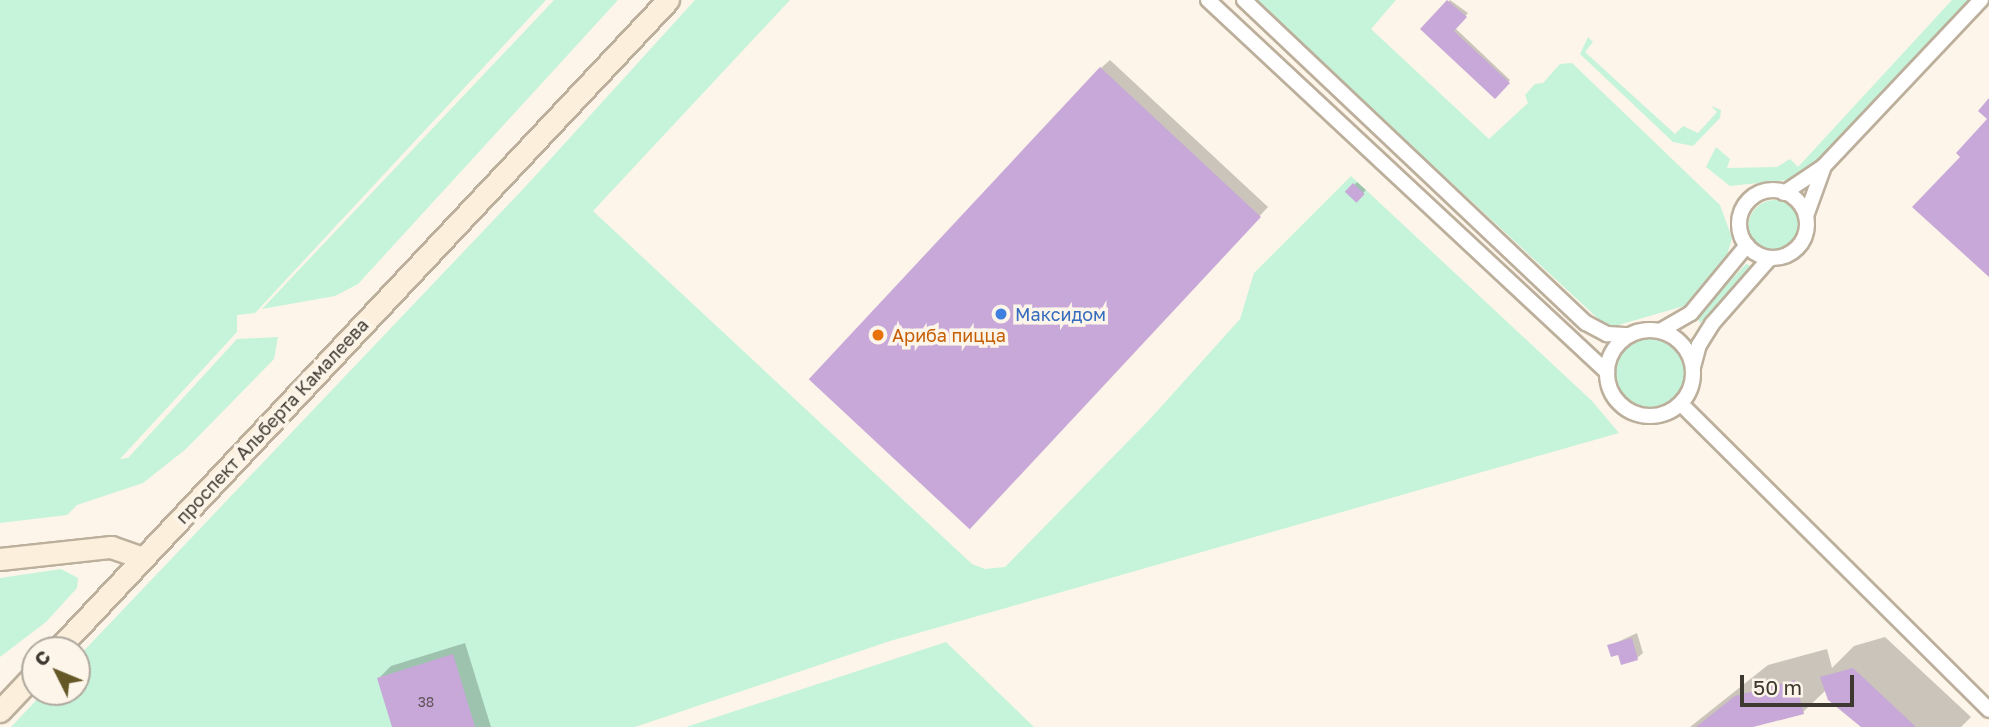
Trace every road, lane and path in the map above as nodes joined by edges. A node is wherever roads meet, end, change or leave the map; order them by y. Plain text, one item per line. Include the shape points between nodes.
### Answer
1 (668, 0) edge
2 (1208, 0) edge
3 (1244, 0) edge
4 (1981, 0) edge
5 (1823, 167) junction
6 (1784, 192) junction
7 (1806, 216) junction
8 (1747, 245) junction
9 (1770, 258) junction
10 (1660, 331) junction
11 (1629, 335) junction
12 (1693, 367) junction
13 (1607, 372) junction
14 (1681, 404) junction
15 (143, 558) junction
16 (0, 559) edge
17 (70, 636) edge
18 (21, 689) edge
19 (1989, 710) edge
20 (0, 711) edge

1 - 15 main road, проспект Альберта Камалеева
2 - 13 street
3 - 11 street via 1586,323 1607,334
4 - 5 street
5 - 6 street
5 - 7 street
6 - 7 street via 1795,198
6 - 8 street via 1765,191 1747,203 1740,222
7 - 9 street via 1799,246 1781,258
8 - 9 street
8 - 10 street via 1691,313
9 - 12 street via 1712,324
10 - 11 street
10 - 12 street via 1680,342
11 - 13 street via 1614,349
12 - 14 street
13 - 14 street via 1612,394 1631,412 1661,415
14 - 19 street
15 - 16 main road via 111,547
15 - 17 main road, проспект Альберта Камалеева
18 - 20 main road

